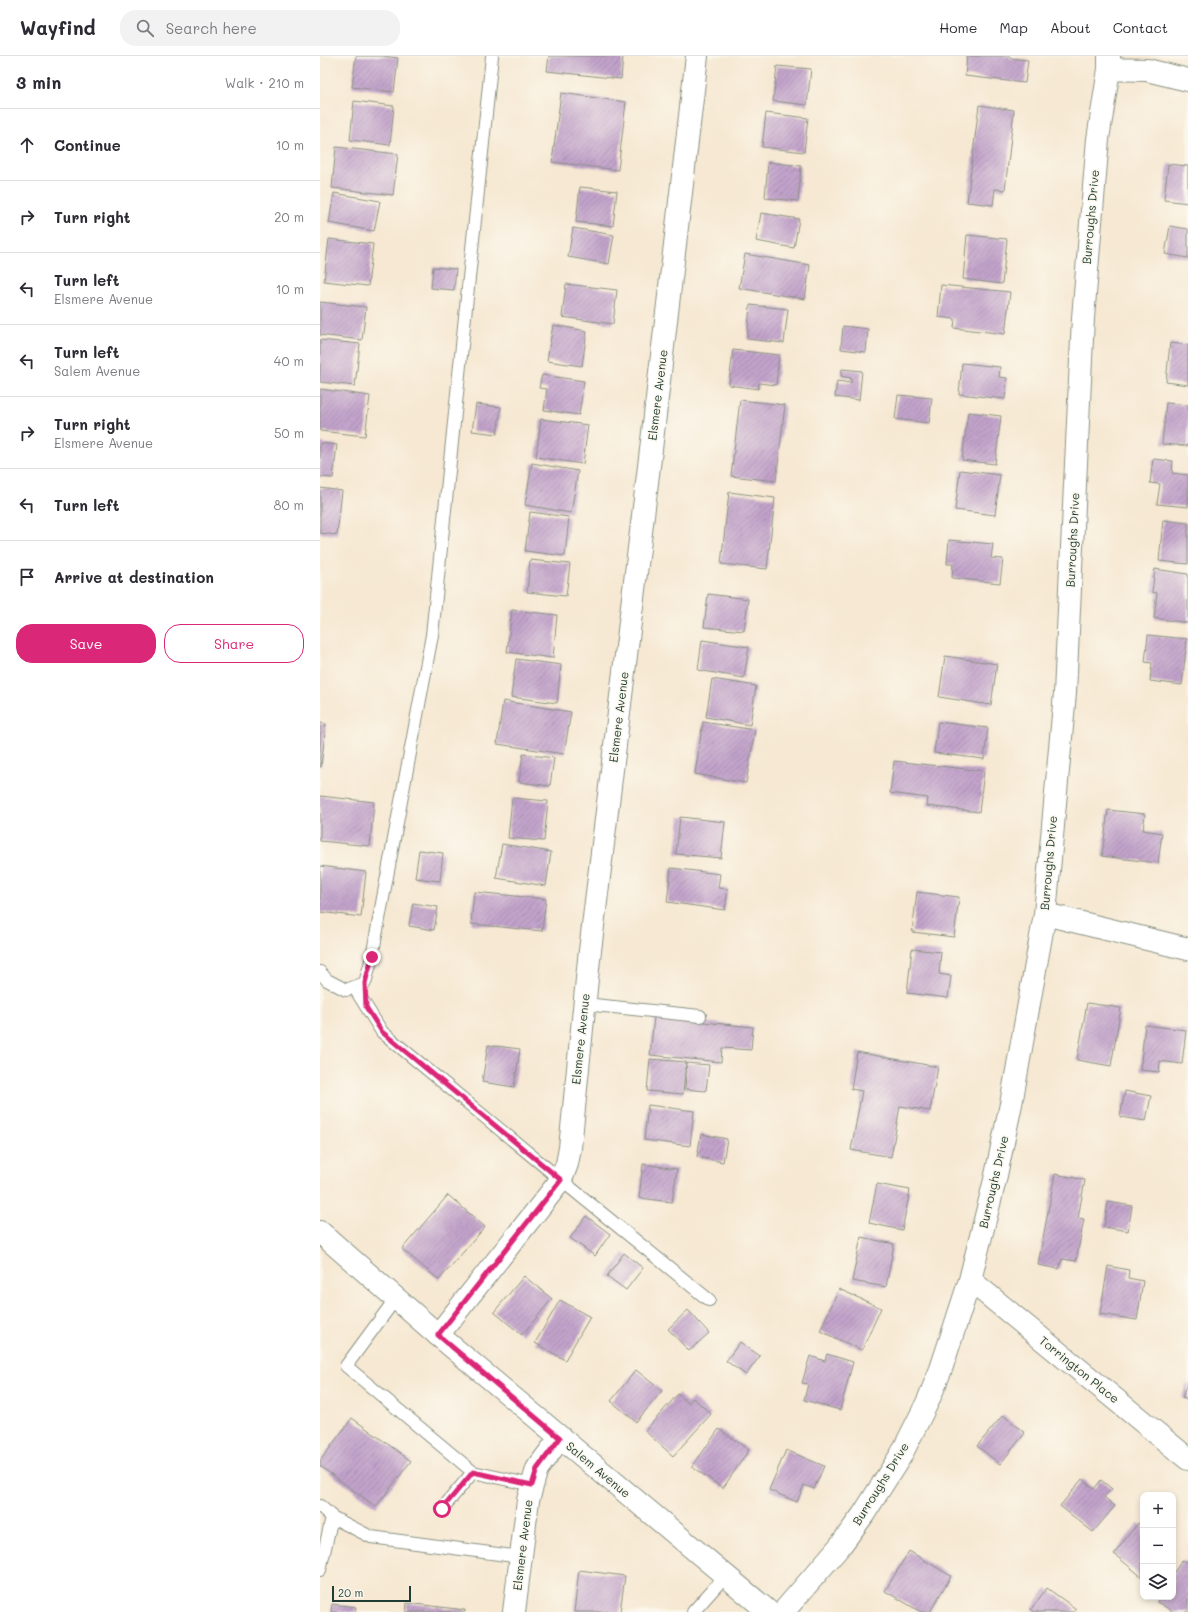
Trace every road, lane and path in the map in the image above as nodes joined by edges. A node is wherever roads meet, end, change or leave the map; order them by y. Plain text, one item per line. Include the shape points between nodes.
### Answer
1 (492, 56) edge
2 (697, 56) edge
3 (1109, 63) edge
4 (1188, 80) edge
5 (1045, 914) junction
6 (1188, 948) edge
7 (320, 972) edge
8 (365, 983) junction
9 (354, 987) junction
10 (585, 1004) junction
11 (366, 1007) junction
12 (700, 1016) dead end
13 (561, 1180) junction
14 (320, 1232) edge
15 (970, 1280) junction
16 (396, 1298) junction
17 (709, 1300) dead end
18 (438, 1335) junction
19 (560, 1438) junction
20 (1188, 1459) edge
21 (473, 1472) junction
22 (532, 1485) junction
23 (320, 1506) edge
24 (442, 1509) dead end
25 (332, 1517) junction
26 (521, 1557) junction
27 (320, 1570) edge
28 (725, 1576) junction
29 (514, 1612) edge
30 (693, 1612) edge
31 (769, 1612) edge
32 (783, 1612) edge

1 - 8 lane via 432,635 374,949
2 - 10 street, Elsmere Avenue
3 - 4 street
3 - 5 street, Burroughs Drive via 1098,139 1083,318 1065,693
5 - 6 street
5 - 15 street, Burroughs Drive via 1012,1104
7 - 9 lane via 327,980 346,990
8 - 9 lane
8 - 11 lane
9 - 11 lane
10 - 12 lane
10 - 13 street, Elsmere Avenue via 570,1148
11 - 13 lane via 382,1032
13 - 17 lane
13 - 18 street, Elsmere Avenue
14 - 16 street, Salem Avenue
15 - 20 street, Torrington Place
15 - 32 street, Burroughs Drive via 941,1369 901,1455 840,1546
16 - 18 street, Salem Avenue
16 - 21 lane via 346,1366
18 - 19 street, Salem Avenue
19 - 22 street, Elsmere Avenue via 537,1469
19 - 28 street, Salem Avenue
21 - 22 lane
21 - 24 lane
22 - 26 street, Elsmere Avenue
23 - 25 lane
25 - 26 lane via 371,1537
25 - 27 lane
26 - 29 street, Elsmere Avenue
28 - 30 lane
28 - 31 street, Salem Avenue

